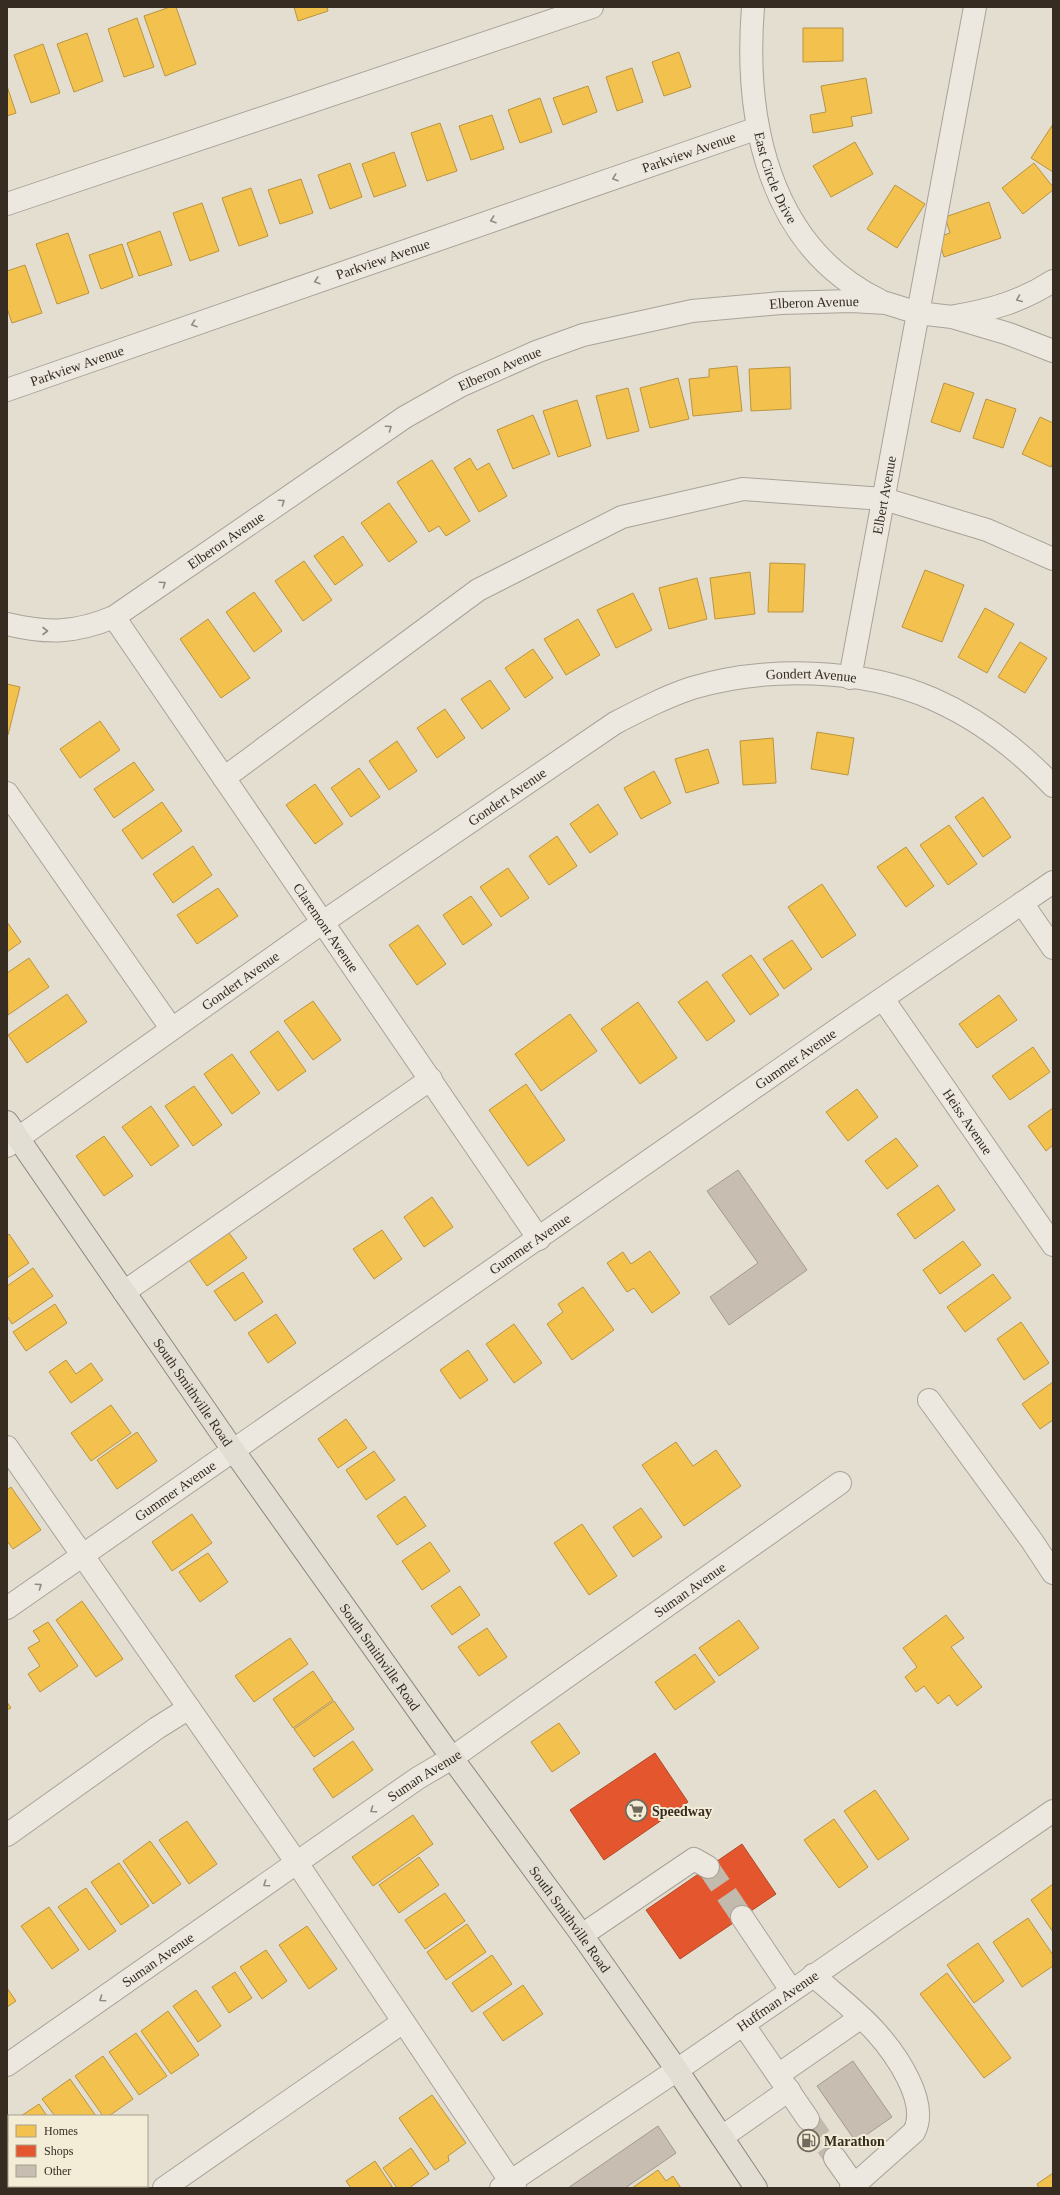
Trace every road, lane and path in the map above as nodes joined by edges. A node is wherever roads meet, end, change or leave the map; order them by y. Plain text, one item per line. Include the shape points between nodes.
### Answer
1 (592, 7) edge
2 (753, 7) edge
3 (975, 7) edge
4 (758, 128) junction
5 (7, 204) edge
6 (1053, 281) edge
7 (886, 303) junction
8 (918, 313) junction
9 (952, 317) junction
10 (1053, 351) edge
11 (7, 390) edge
12 (884, 499) junction
13 (1053, 559) edge
14 (114, 617) junction
15 (7, 624) edge
16 (850, 678) junction
17 (224, 778) junction
18 (1053, 786) edge
19 (7, 793) edge
20 (1053, 882) edge
21 (1022, 903) junction
22 (322, 922) junction
23 (1053, 948) edge
24 (883, 999) junction
25 (171, 1028) junction
26 (432, 1079) junction
27 (11, 1135) edge
28 (539, 1239) junction
29 (1053, 1245) edge
30 (124, 1292) junction
31 (930, 1400) dead end
32 (7, 1447) edge
33 (233, 1450) junction
34 (840, 1483) dead end
35 (82, 1556) junction
36 (1053, 1573) edge
37 (7, 1608) edge
38 (189, 1708) junction
39 (452, 1758) junction
40 (1053, 1811) edge
41 (7, 1835) edge
42 (297, 1863) junction
43 (708, 1867) tunnel mouth
44 (742, 1917) tunnel mouth
45 (582, 1935) junction
46 (813, 1975) junction
47 (792, 1990) junction
48 (860, 2018) junction
49 (403, 2022) junction
50 (743, 2024) junction
51 (7, 2066) edge
52 (677, 2070) junction
53 (783, 2083) junction
54 (808, 2118) tunnel mouth
55 (722, 2137) junction
56 (835, 2158) tunnel mouth
57 (508, 2186) edge
58 (852, 2186) edge
59 (164, 2188) edge
60 (756, 2188) edge

1 - 5 street
2 - 4 street, East Circle Drive via 753,78
3 - 8 street, Elbert Avenue
4 - 7 street, East Circle Drive via 763,154 775,188 792,220 812,249 836,273 862,291
4 -> 11 street, Parkview Avenue
6 -> 9 street via 1036,292 994,309
7 - 8 street, Elberon Avenue
14 -> 7 street, Elberon Avenue via 405,417 460,386 536,352 583,335 692,311 781,303
8 - 9 street, Elberon Avenue
8 - 12 street, Elbert Avenue
9 - 10 street, Elberon Avenue
12 - 13 street via 987,530
12 - 16 street, Elbert Avenue
12 - 17 street via 744,489 622,517 478,590
15 -> 14 street, Elberon Avenue via 34,630 69,630 94,625
14 - 17 street, Claremont Avenue
16 - 18 street, Gondert Avenue via 896,687 933,699 968,717 1002,740
16 - 22 street, Gondert Avenue via 774,674 730,679 691,689 652,704 615,723
17 - 22 street, Claremont Avenue
19 - 25 street
20 - 21 street, Gummer Avenue
21 - 23 street
21 - 24 street, Gummer Avenue
22 - 25 street, Gondert Avenue
22 - 26 street, Claremont Avenue
24 - 28 street, Gummer Avenue
24 - 29 street, Heiss Avenue
25 - 27 street, Gondert Avenue
26 - 28 street, Claremont Avenue
26 - 30 street
27 - 30 main road, South Smithville Road
28 - 33 street, Gummer Avenue
30 - 33 main road, South Smithville Road
31 - 36 street via 1032,1540
32 - 35 street
33 - 35 street, Gummer Avenue
33 - 39 main road, South Smithville Road
34 - 39 street, Suman Avenue
37 -> 35 street, Gummer Avenue
35 - 38 street
38 - 41 street
38 - 42 street
39 -> 42 street, Suman Avenue via 418,1778
39 - 45 main road, South Smithville Road
40 - 46 street, Huffman Avenue
42 - 49 street
42 -> 51 street, Suman Avenue
43 - 45 street via 694,1859
44 - 47 street
45 - 52 main road, South Smithville Road
46 - 47 street, Huffman Avenue
46 - 48 street
47 - 50 street, Huffman Avenue
48 - 53 street
48 - 58 street via 875,2031 899,2062 913,2088 919,2110 919,2123 914,2132
49 - 57 street
49 - 59 street
50 - 52 street, Huffman Avenue
50 - 53 street
52 - 55 main road, South Smithville Road
52 - 57 street, Huffman Avenue
53 - 54 street
53 - 55 street
55 - 60 main road, South Smithville Road
56 - 58 street

